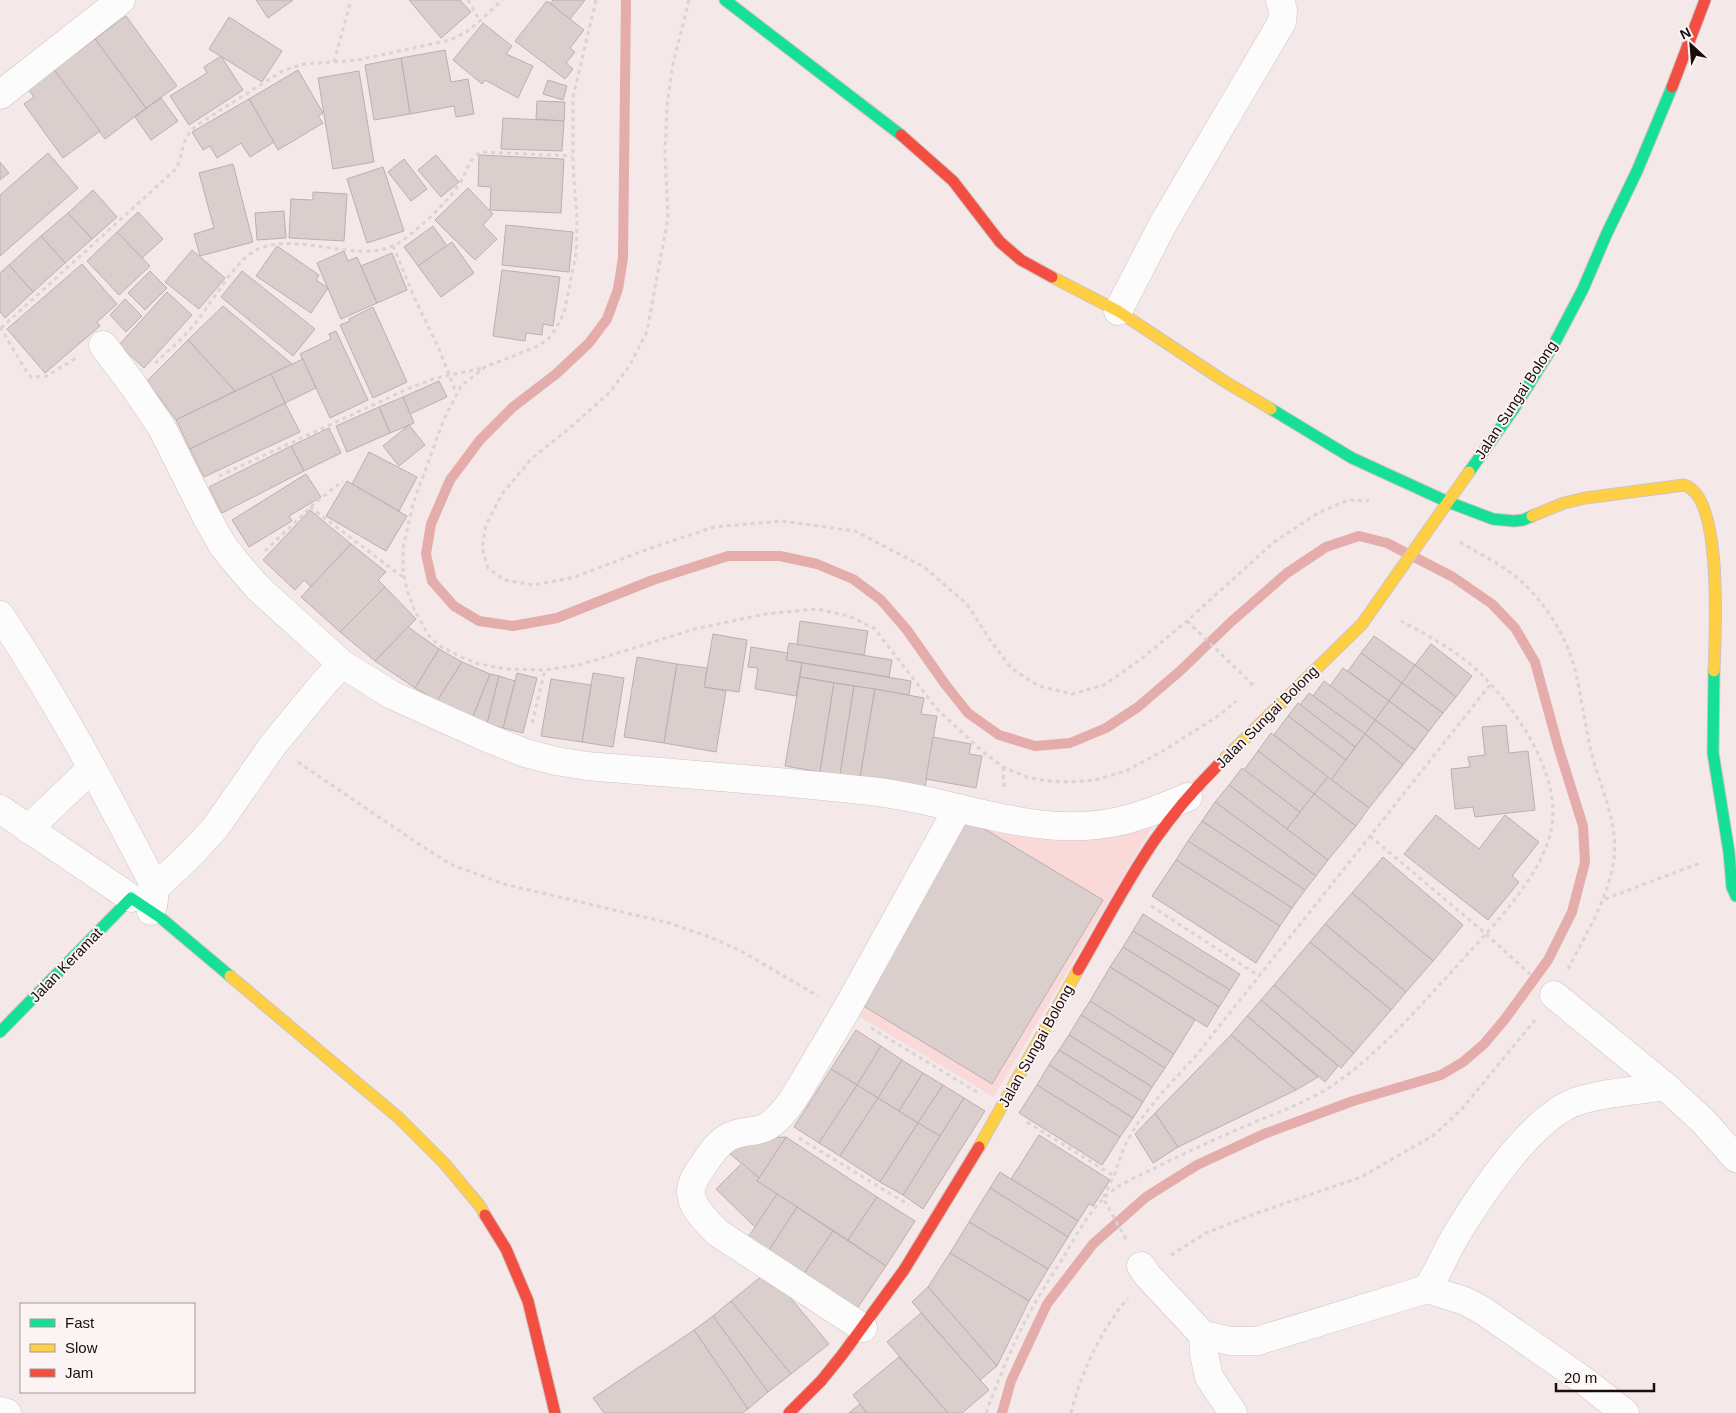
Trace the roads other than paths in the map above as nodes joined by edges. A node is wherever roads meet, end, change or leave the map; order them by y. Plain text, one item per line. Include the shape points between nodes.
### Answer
1 (121, 0) edge
2 (726, 0) edge
3 (1280, 0) edge
4 (1705, 0) edge
5 (0, 95) edge
6 (1118, 310) junction
7 (103, 345) road end
8 (1448, 502) junction
9 (0, 615) edge
10 (342, 664) junction
11 (92, 768) junction
12 (1188, 797) junction
13 (958, 808) junction
14 (0, 809) edge
15 (28, 829) junction
16 (1736, 896) edge
17 (145, 900) junction
18 (1554, 995) road end
19 (0, 1032) edge
20 (1665, 1086) junction
21 (1736, 1158) edge
22 (1144, 1271) road end
23 (1427, 1289) junction
24 (863, 1328) junction
25 (1202, 1334) junction
26 (0, 1412) edge
27 (7, 1413) edge
28 (555, 1413) edge
29 (789, 1413) edge
30 (1233, 1413) edge
31 (1625, 1413) edge

1 - 5 street
2 - 6 street via 912,144 953,181 1000,242 1021,260
3 - 6 street via 1282,22 1163,224
4 - 8 street, Jalan Sungai Bolong via 1637,171 1558,338 1513,410
6 - 8 street via 1224,381 1352,458
7 - 10 street via 162,428 223,546 258,588
8 - 12 street, Jalan Sungai Bolong via 1357,629
8 - 16 street via 1493,519 1514,521 1584,498 1684,485 1697,493 1702,501 1713,549 1716,580 1713,753 1732,887
9 - 11 street
10 - 13 street via 392,695 476,734 556,761 881,793
10 - 17 street via 273,745 215,828
11 - 15 street
11 - 17 street via 151,879
12 - 13 street via 1119,822 1085,826 1032,825
12 - 24 street, Jalan Sungai Bolong via 1153,842 1124,889 935,1222
13 - 24 street via 845,1012 785,1111 764,1128 740,1131 725,1138 694,1178 690,1192 695,1206 718,1233
14 - 15 street
15 - 17 street
17 - 19 street, Jalan Keramat
17 - 28 street via 399,1118 444,1163 480,1206 506,1249 528,1301
18 - 20 street
20 - 21 street
20 - 23 street via 1581,1100 1562,1108 1539,1125 1497,1174 1455,1236
22 - 25 street
23 - 25 street via 1257,1341 1231,1341
23 - 31 street via 1482,1310
24 - 29 street, Jalan Sungai Bolong via 821,1381
25 - 30 street via 1209,1377
26 - 27 street

